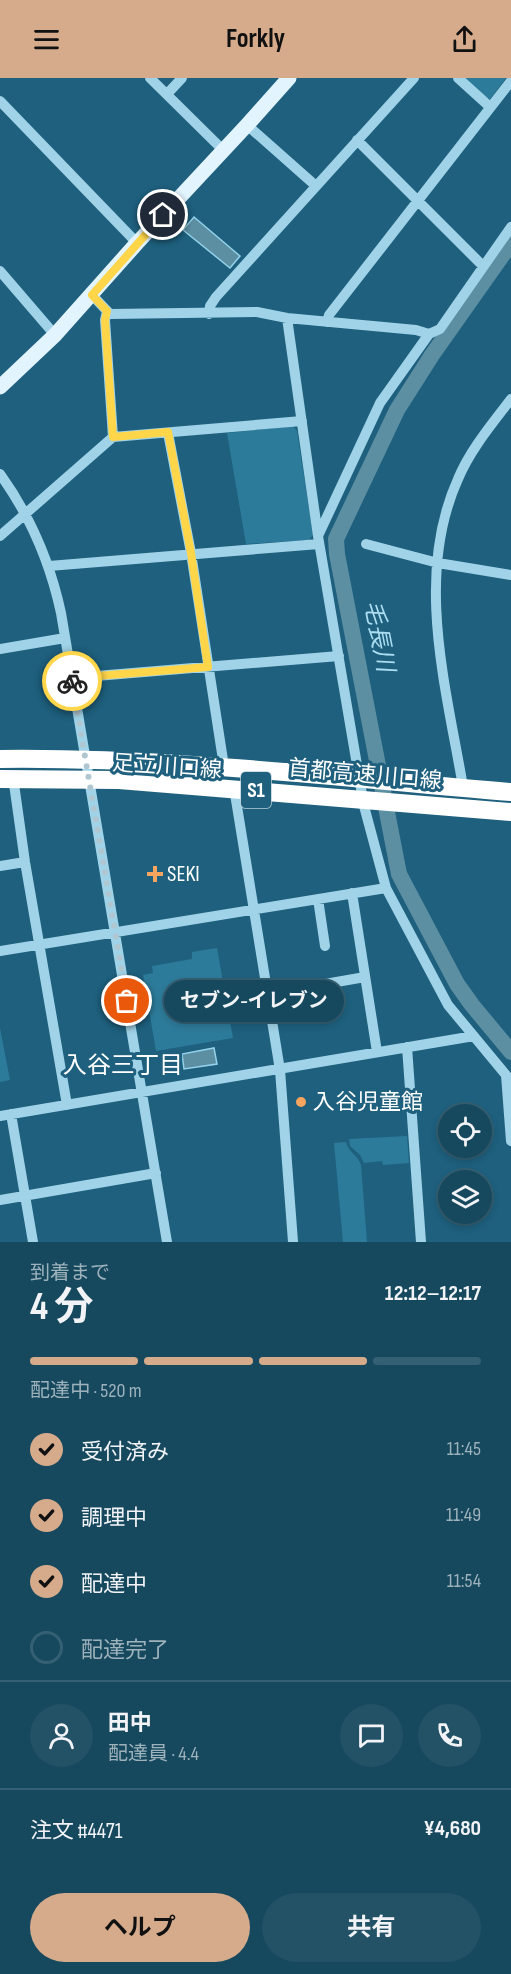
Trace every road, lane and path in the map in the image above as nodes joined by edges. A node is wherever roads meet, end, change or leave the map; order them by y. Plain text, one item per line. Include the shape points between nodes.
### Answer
1 (150, 78) edge
2 (182, 78) edge
3 (289, 78) edge
4 (414, 78) edge
5 (458, 78) edge
6 (511, 81) edge
7 (167, 94) junction
8 (0, 101) edge
9 (490, 106) junction
10 (247, 125) junction
11 (357, 140) junction
12 (224, 151) junction
13 (316, 186) junction
14 (418, 200) junction
15 (511, 227) edge
16 (136, 243) junction
17 (483, 266) junction
18 (0, 271) edge
19 (92, 295) junction
20 (107, 311) junction
21 (210, 314) junction
22 (287, 318) junction
23 (327, 322) junction
24 (429, 334) junction
25 (55, 335) junction
26 (0, 387) edge
27 (511, 399) edge
28 (302, 421) junction
29 (168, 432) junction
30 (113, 437) junction
31 (0, 474) edge
32 (26, 514) junction
33 (0, 536) edge
34 (318, 540) junction
35 (366, 544) dead end
36 (191, 553) junction
37 (438, 563) junction
38 (49, 566) junction
39 (511, 575) edge
40 (65, 638) junction
41 (0, 649) edge
42 (339, 656) junction
43 (208, 667) junction
44 (72, 678) junction
45 (84, 752) junction
46 (0, 753) edge
47 (0, 759) edge
48 (224, 760) junction
49 (0, 766) edge
50 (272, 770) junction
51 (359, 772) junction
52 (462, 781) junction
53 (5, 782) edge
54 (511, 784) edge
55 (90, 785) junction
56 (511, 792) edge
57 (235, 794) junction
58 (364, 806) junction
59 (511, 812) edge
60 (511, 819) edge
61 (25, 862) junction
62 (0, 866) edge
63 (386, 888) junction
64 (352, 893) junction
65 (318, 899) junction
66 (254, 909) junction
67 (115, 932) junction
68 (40, 945) junction
69 (326, 946) dead end
70 (0, 951) edge
71 (365, 977) junction
72 (268, 994) junction
73 (474, 1036) junction
74 (407, 1047) junction
75 (377, 1052) junction
76 (280, 1070) junction
77 (509, 1078) edge
78 (142, 1092) junction
79 (67, 1104) junction
80 (6, 1115) edge
81 (511, 1141) edge
82 (156, 1173) junction
83 (25, 1196) junction
84 (0, 1200) edge
85 (33, 1242) edge
86 (167, 1242) edge
87 (293, 1242) edge
88 (421, 1242) edge

1 - 7 street
2 - 7 street
3 - 10 main road
4 - 11 street
5 - 9 street
6 - 9 street
7 - 12 street
8 - 16 street
9 - 14 street
10 - 12 main road
10 - 13 street
11 - 13 street
11 - 14 street
12 - 16 main road
13 - 21 street via 216,297
14 - 17 street
14 - 23 street
15 - 17 street
16 - 19 main road
17 - 24 street via 440,329
18 - 25 street
19 - 20 street
19 - 25 main road
20 - 21 street
20 - 30 street
21 - 22 street via 257,312
22 - 23 street
22 - 28 street
23 - 24 street
24 - 34 street via 380,403
25 - 26 main road
27 - 37 street via 458,477 443,522
28 - 29 street
28 - 34 street
29 - 30 street
29 - 36 street
30 - 32 street
31 - 32 street
32 - 33 street
32 - 38 street
34 - 36 street
34 - 42 street
35 - 37 street
36 - 38 street
36 - 43 street
37 - 39 street
37 - 52 street via 436,622
38 - 40 street
40 - 41 street
40 - 44 street
42 - 43 street
42 - 51 street
43 - 44 street
43 - 48 street
44 - 45 street
45 - 46 main road, 足立川口線
45 - 48 main road, 足立川口線
45 - 55 street
47 - 50 highway, 首都高速川口線 / S1, bridge via 96,759
48 - 51 main road, 足立川口線
49 - 50 highway, bridge
50 - 56 highway, 首都高速川口線 / S1, bridge
51 - 52 main road, 足立川口線
51 - 58 street
52 - 54 main road, 足立川口線
53 - 55 main road, 足立川口線
53 - 59 highway, 首都高速川口線 / S1, bridge via 119,780
53 - 61 street
55 - 57 main road, 足立川口線
55 - 67 street
57 - 58 main road, 足立川口線
57 - 66 street
58 - 60 main road, 足立川口線
58 - 63 street
61 - 62 street
61 - 68 street
63 - 64 street
63 - 73 street via 448,1005
64 - 65 street
64 - 71 street
65 - 66 street
65 - 69 street
66 - 67 street
66 - 72 street
67 - 68 street
67 - 78 street
68 - 70 street
68 - 79 street
71 - 72 street
71 - 75 street
72 - 76 street
73 - 74 street
73 - 77 street
74 - 75 street
74 - 88 street
75 - 76 street
76 - 78 street
76 - 87 street
77 - 81 street
78 - 79 street
78 - 82 street
79 - 80 street
80 - 83 street
82 - 83 street
82 - 86 street
83 - 84 street
83 - 85 street

